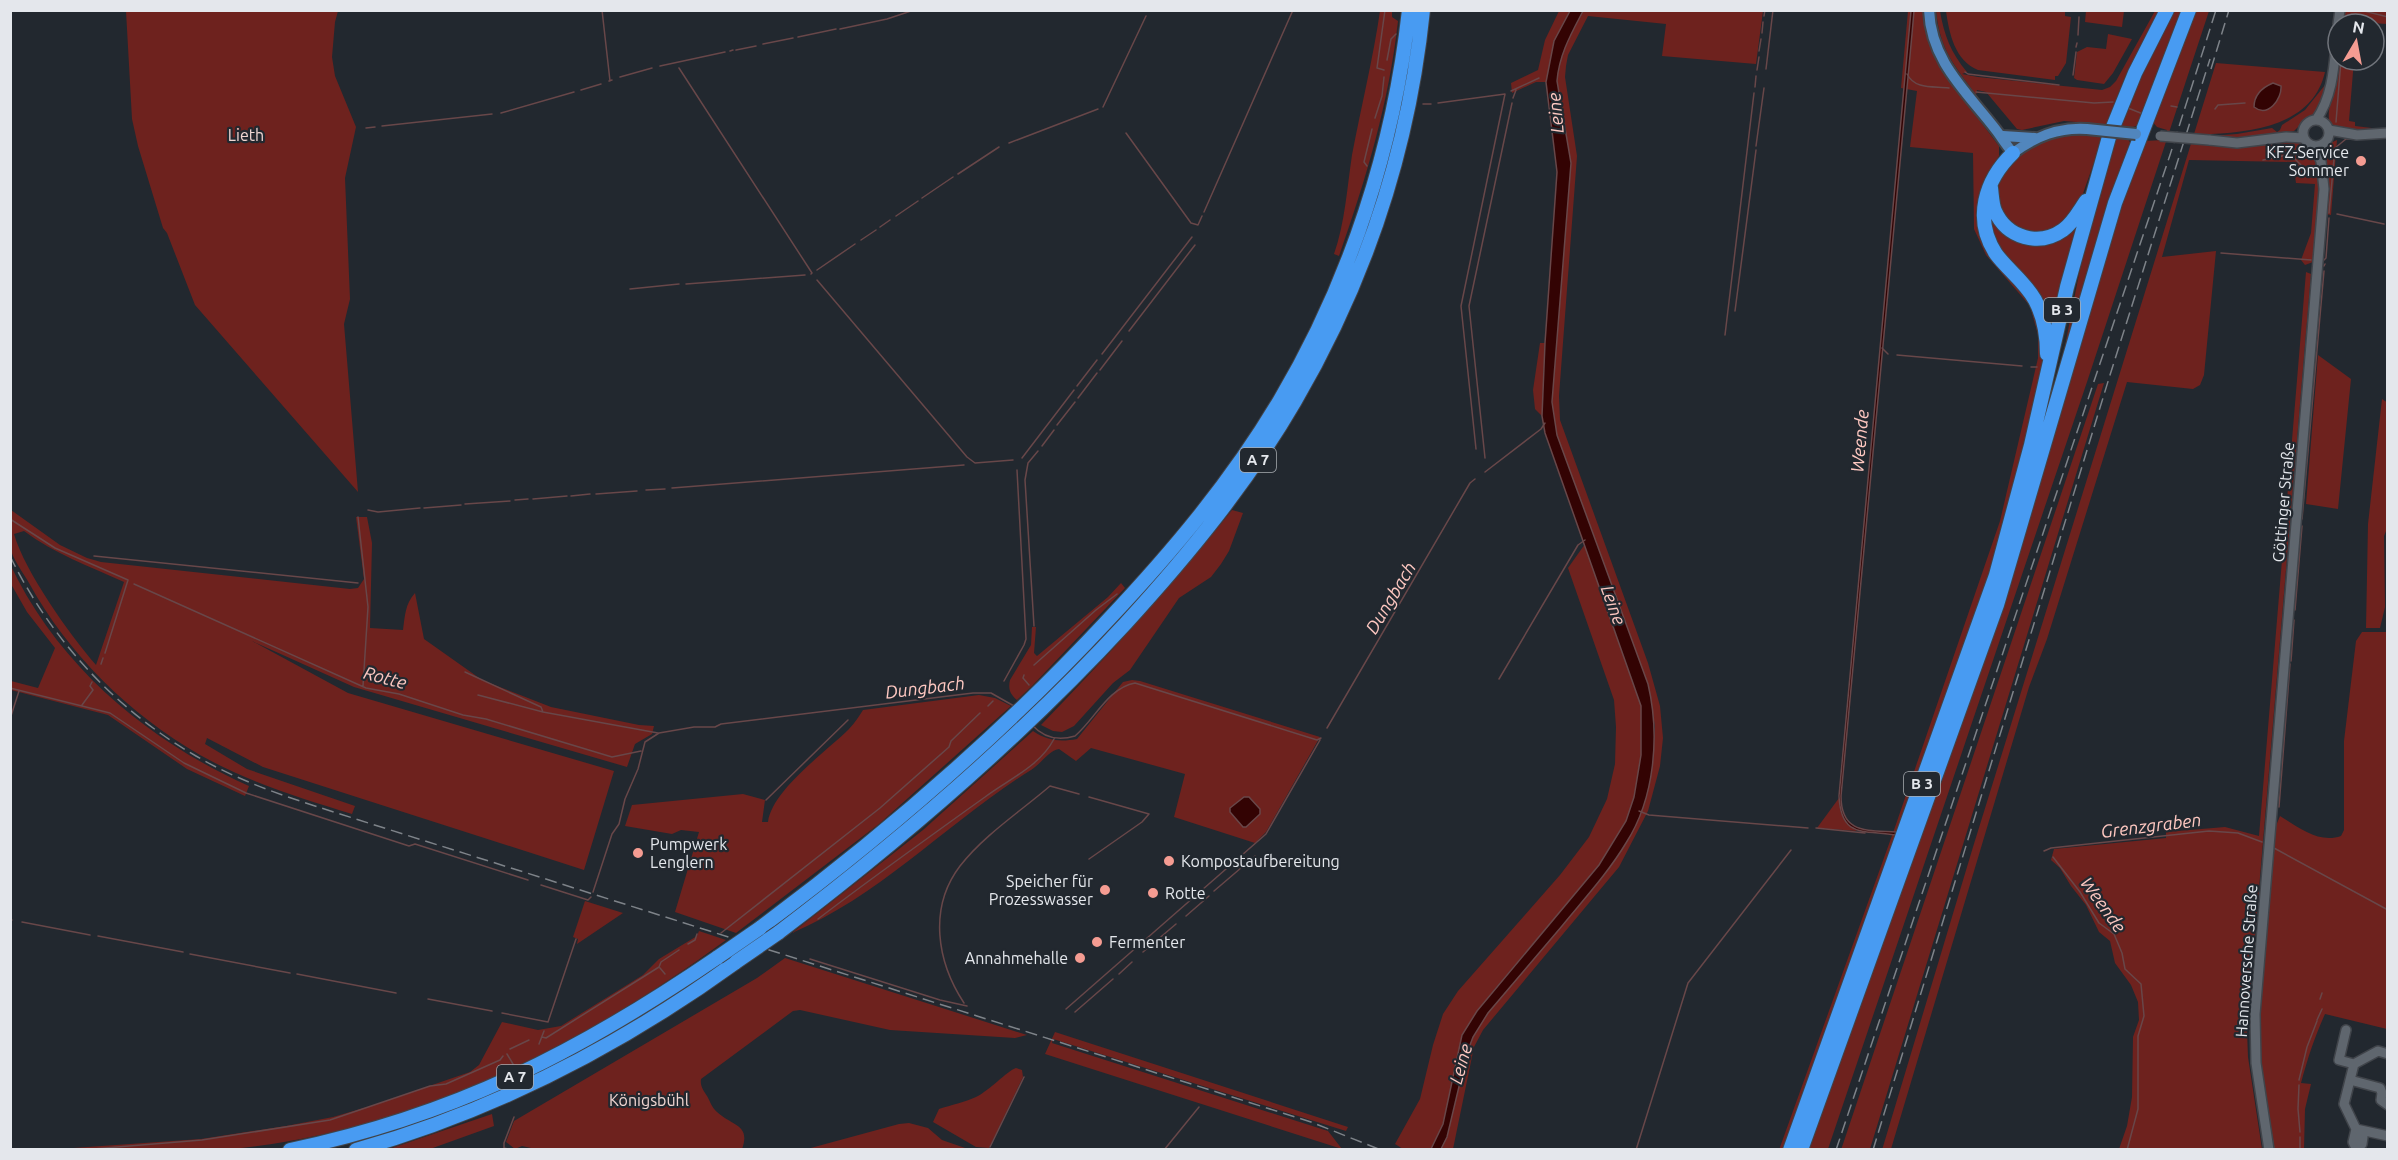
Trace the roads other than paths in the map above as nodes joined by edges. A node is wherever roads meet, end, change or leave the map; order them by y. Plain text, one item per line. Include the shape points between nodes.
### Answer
1 (1409, 10) edge
2 (1423, 10) edge
3 (1929, 10) edge
4 (2167, 10) edge
5 (2189, 10) edge
6 (2333, 72) edge
7 (2323, 133) junction
8 (2388, 133) edge
9 (2000, 134) junction
10 (2138, 134) junction
11 (2304, 134) junction
12 (2038, 137) junction
13 (2014, 152) junction
14 (1990, 183) junction
15 (2093, 191) junction
16 (2079, 246) junction
17 (2047, 374) junction
18 (2036, 472) junction
19 (1041, 701) junction
20 (1010, 731) junction
21 (2269, 845) joint
22 (2346, 1030) dead end
23 (2388, 1053) edge
24 (2357, 1062) junction
25 (2350, 1080) junction
26 (2388, 1105) edge
27 (2356, 1129) junction
28 (2388, 1136) edge
29 (290, 1149) edge
30 (356, 1149) edge
31 (1790, 1149) edge
32 (1801, 1149) edge
33 (2268, 1149) edge
34 (2356, 1149) edge

1 - 19 highway, A 7 via 1394,106 1373,188 1344,269 1296,372 1250,448 1204,511
2 - 19 highway, A 7 via 1408,110 1383,202 1346,301 1308,379 1255,465 1183,559 1111,638
3 - 9 main road via 1932,34 1942,61
4 - 15 highway, B 3 via 2121,106
5 - 10 highway
6 - 7 street, Göttinger Straße
7 - 8 street
7 - 11 street, Göttinger Straße
7 - 11 street via 2307,124
7 - 21 street, Göttinger Straße via 2323,206
9 - 12 main road
9 - 13 main road
10 - 11 street, bridge via 2237,143
10 - 12 main road, bridge via 2087,129 2061,130
10 - 18 highway
12 - 13 main road
13 - 14 highway
14 - 15 highway via 1995,210 2005,226 2019,236 2034,239 2063,230
14 - 17 highway via 1984,203 1985,231 1997,255 2027,288 2042,315 2047,337
15 - 16 highway, B 3
16 - 17 highway, B 3
16 - 18 highway, B 3
17 - 31 highway, B 3 via 1996,575
18 - 32 highway, B 3 via 1986,639
19 - 20 highway, A 7
20 - 29 highway, A 7, bridge via 759,928 603,1031 553,1059 450,1104 396,1123
20 - 30 highway, A 7, bridge via 882,852 778,933 632,1030 554,1074 470,1112
21 - 33 street, Hannoversche Straße via 2254,1037
22 - 24 street via 2339,1060
23 - 24 street via 2378,1051
24 - 25 street
25 - 26 street via 2380,1088 2381,1100
25 - 27 street via 2344,1104
27 - 28 street
27 - 34 street

